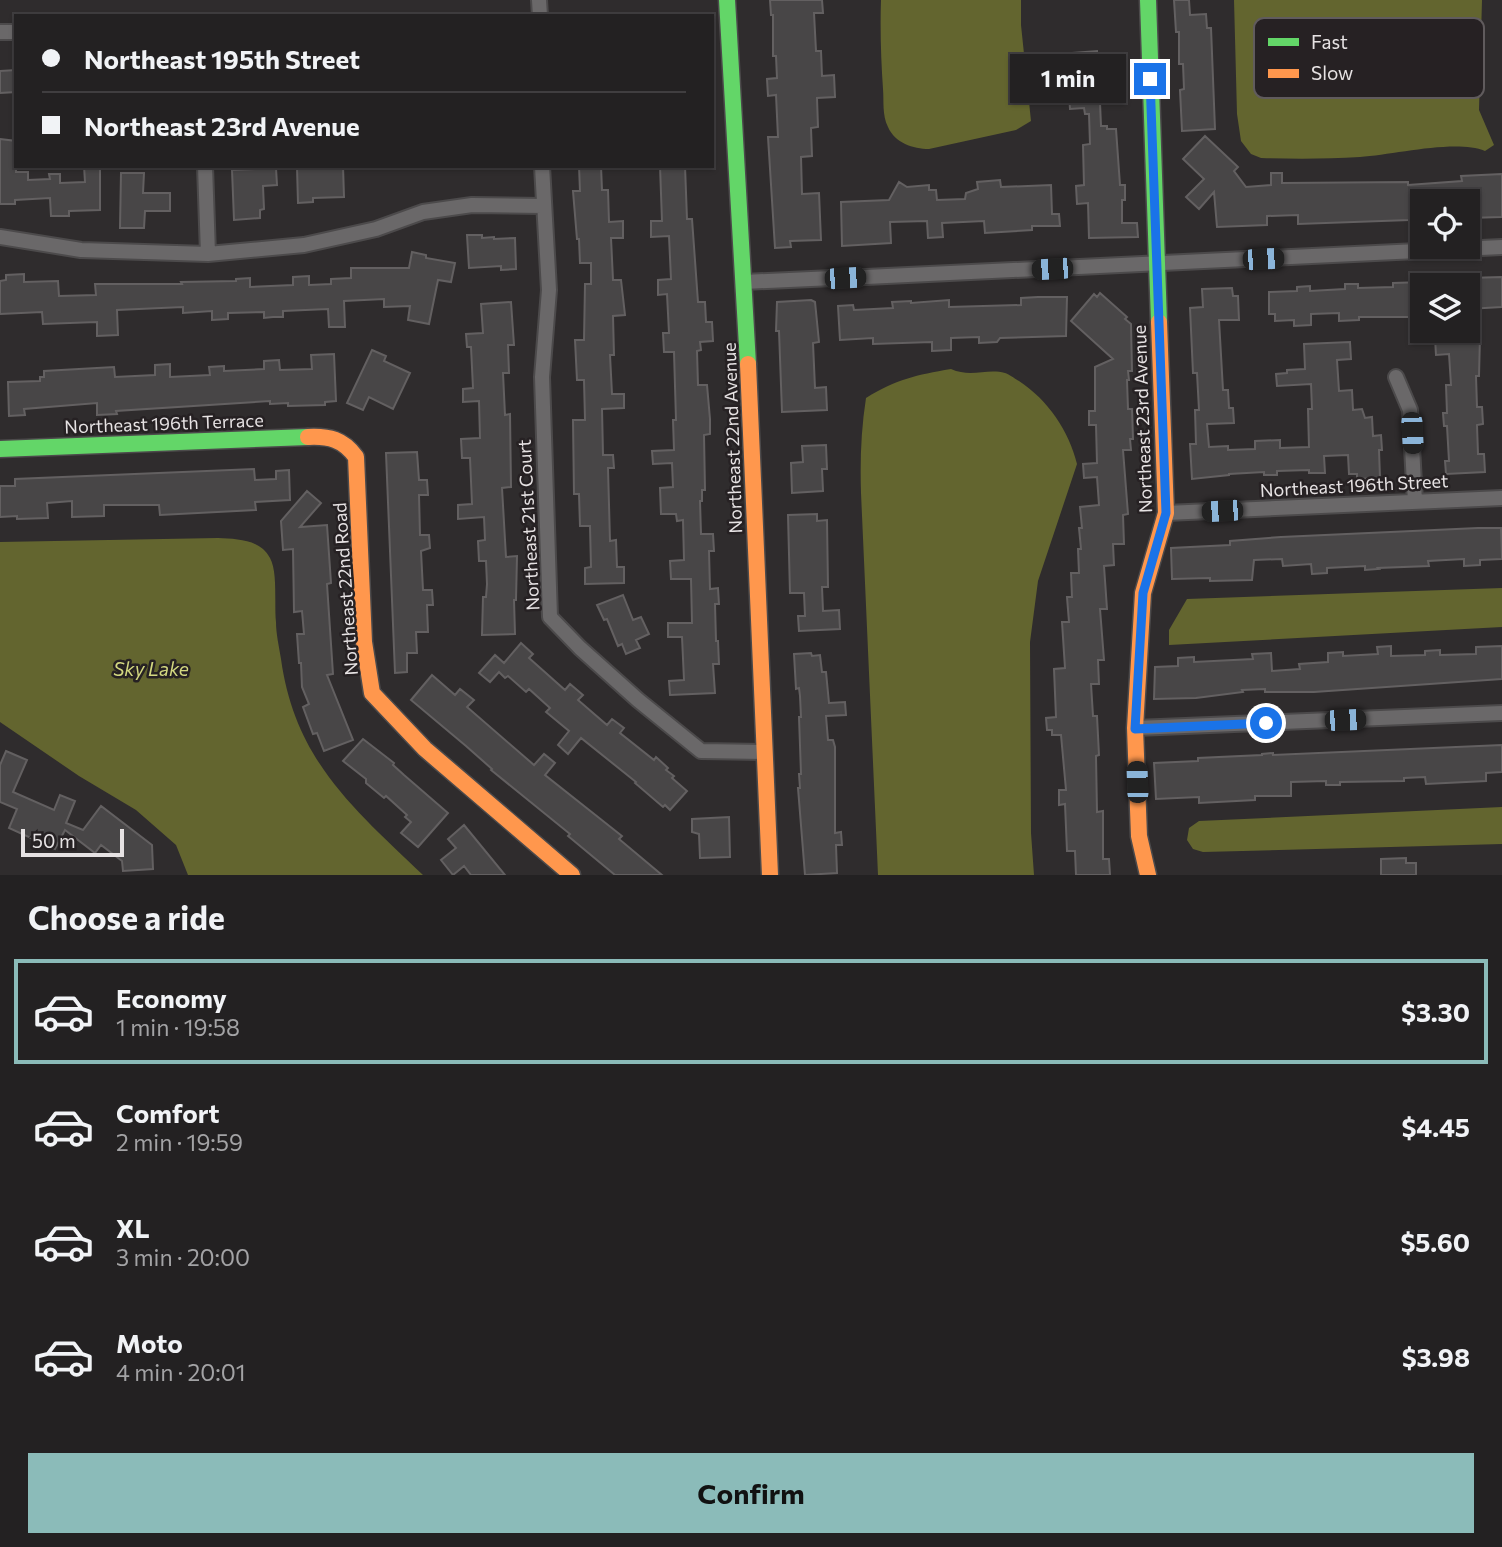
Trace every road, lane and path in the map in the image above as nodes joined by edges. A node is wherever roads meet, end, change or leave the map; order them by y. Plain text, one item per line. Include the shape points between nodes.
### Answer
1 (727, 0) edge
2 (1148, 0) edge
3 (205, 168) edge
4 (542, 168) edge
5 (543, 206) junction
6 (0, 237) edge
7 (1502, 247) edge
8 (208, 254) junction
9 (1156, 264) junction
10 (744, 282) junction
11 (1396, 377) dead end
12 (329, 436) joint
13 (0, 449) edge
14 (1502, 498) edge
15 (1415, 502) junction
16 (1166, 513) junction
17 (1502, 713) edge
18 (1135, 729) junction
19 (765, 752) junction
20 (572, 875) edge
21 (770, 875) edge
22 (1148, 875) edge

1 - 10 street, Northeast 22nd Avenue
2 - 9 street, Northeast 23rd Avenue
3 - 8 street
4 - 5 street, Northeast 21st Court
5 - 8 street via 472,205 423,212 376,229 304,245
5 - 19 street, Northeast 21st Court via 549,290 541,377 550,617 701,751
6 - 8 street via 81,250
7 - 9 street
9 - 10 street
9 - 16 street, Northeast 23rd Avenue
10 - 19 street, Northeast 22nd Avenue
11 - 15 street via 1410,410
12 - 13 street, Northeast 196th Terrace
12 - 20 street, Northeast 22nd Road via 348,446 356,457 364,642 372,693 425,749
14 - 15 street, Northeast 196th Street
15 - 16 street, Northeast 196th Street
16 - 18 street, Northeast 23rd Avenue via 1143,593
17 - 18 street
18 - 22 street, Northeast 23rd Avenue via 1139,836
19 - 21 street, Northeast 22nd Avenue

